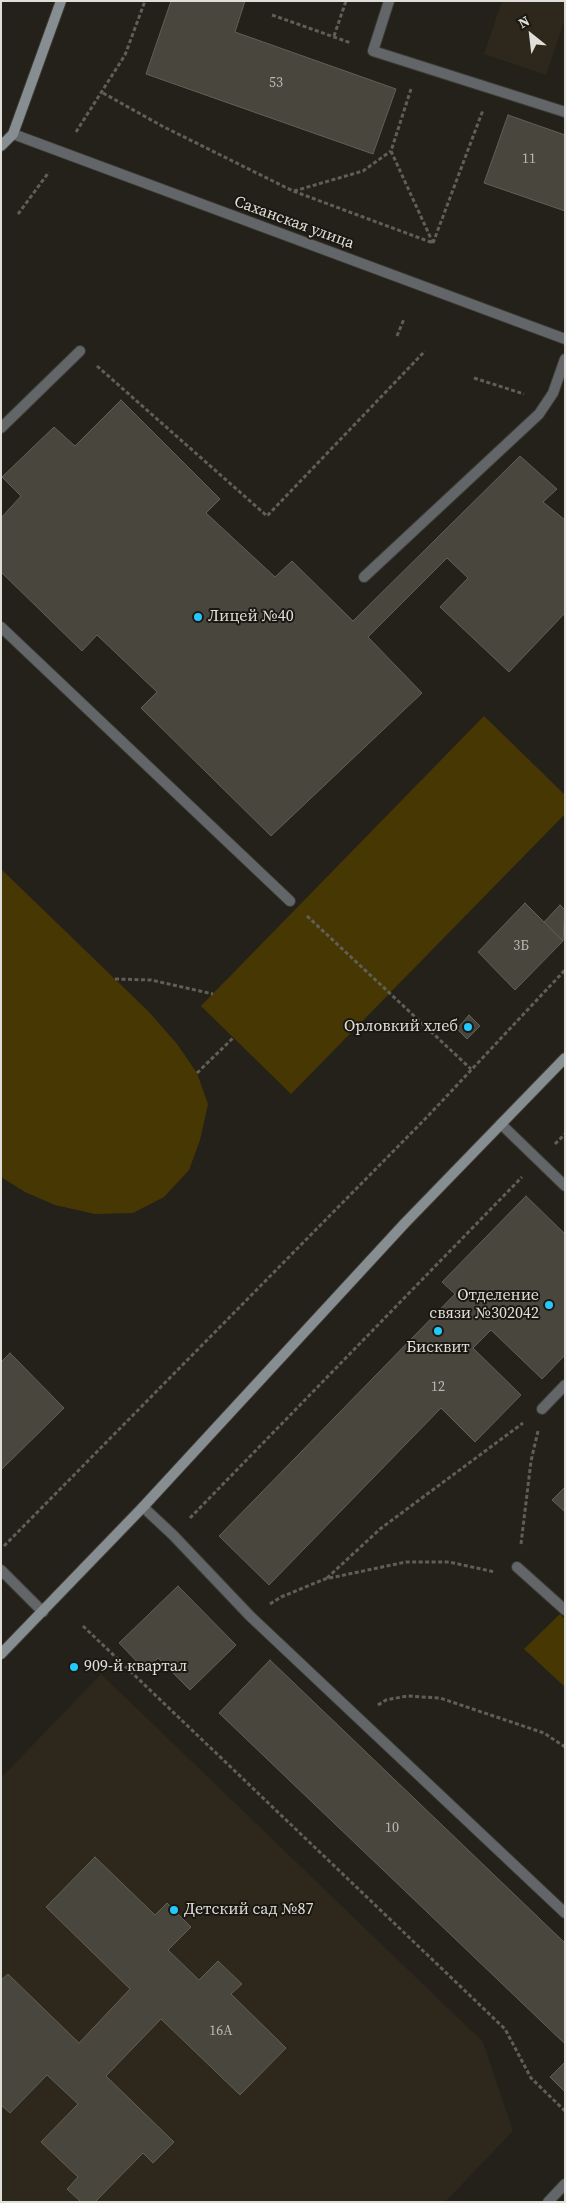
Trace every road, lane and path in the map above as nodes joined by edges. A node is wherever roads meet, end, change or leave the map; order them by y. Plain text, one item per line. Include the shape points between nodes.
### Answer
1 (61, 1) edge
2 (146, 1) edge
3 (346, 1) edge
4 (389, 1) edge
5 (272, 15) dead end
6 (334, 36) junction
7 (373, 51) junction
8 (419, 66) junction
9 (491, 88) junction
10 (103, 93) junction
11 (565, 112) edge
12 (13, 134) junction
13 (1, 146) edge
14 (391, 151) junction
15 (63, 152) junction
16 (293, 191) junction
17 (18, 214) dead end
18 (433, 243) junction
19 (404, 319) dead end
20 (397, 336) dead end
21 (565, 339) edge
22 (80, 350) joint
23 (425, 351) dead end
24 (565, 359) edge
25 (474, 378) dead end
26 (546, 402) junction
27 (1, 428) edge
28 (364, 577) dead end
29 (1, 627) edge
30 (290, 900) joint
31 (565, 970) edge
32 (115, 979) dead end
33 (213, 994) dead end
34 (233, 1038) dead end
35 (565, 1058) edge
36 (471, 1069) junction
37 (197, 1073) dead end
38 (501, 1124) junction
39 (565, 1134) edge
40 (539, 1161) junction
41 (565, 1186) edge
42 (565, 1386) edge
43 (542, 1409) junction
44 (143, 1507) junction
45 (173, 1535) junction
46 (1, 1549) edge
47 (517, 1567) junction
48 (1, 1570) edge
49 (326, 1580) junction
50 (565, 1610) edge
51 (43, 1612) junction
52 (250, 1616) junction
53 (83, 1626) dead end
54 (1, 1654) edge
55 (357, 1718) junction
56 (565, 1747) edge
57 (565, 1913) edge
58 (565, 2111) edge
59 (565, 2184) edge
60 (548, 2202) edge

1 - 12 street
2 - 10 path via 125,55
3 - 6 path
4 - 7 street
5 - 6 path
6 - 7 path
7 - 8 street
8 - 9 street
8 - 14 path
9 - 11 street
9 - 18 path
10 - 15 path
10 - 16 path
12 - 13 street
12 - 15 street, Саханская улица
14 - 16 path via 363,171
14 - 18 path
15 - 17 path
15 - 21 street, Саханская улица
16 - 18 path
19 - 20 path
22 - 23 path via 267,516
22 - 27 street
24 - 26 street via 553,393
25 - 26 path
26 - 28 street via 539,414
29 - 30 street
30 - 36 path
31 - 36 path
32 - 33 path via 151,980
34 - 37 path
35 - 38 street
36 - 46 path
38 - 40 street
38 - 44 street via 405,1223
39 - 40 path
40 - 41 street
40 - 45 path
42 - 43 street
43 - 47 path via 531,1461
43 - 49 path via 380,1529
44 - 45 street
44 - 51 street
45 - 52 street
47 - 49 path via 494,1572 449,1562 406,1562
47 - 50 street
48 - 51 street
49 - 52 path via 281,1597
51 - 54 street
52 - 55 street
53 - 58 path via 505,2029 531,2078
55 - 56 path via 386,1700 407,1696 440,1698 544,1733
55 - 57 street
59 - 60 street

